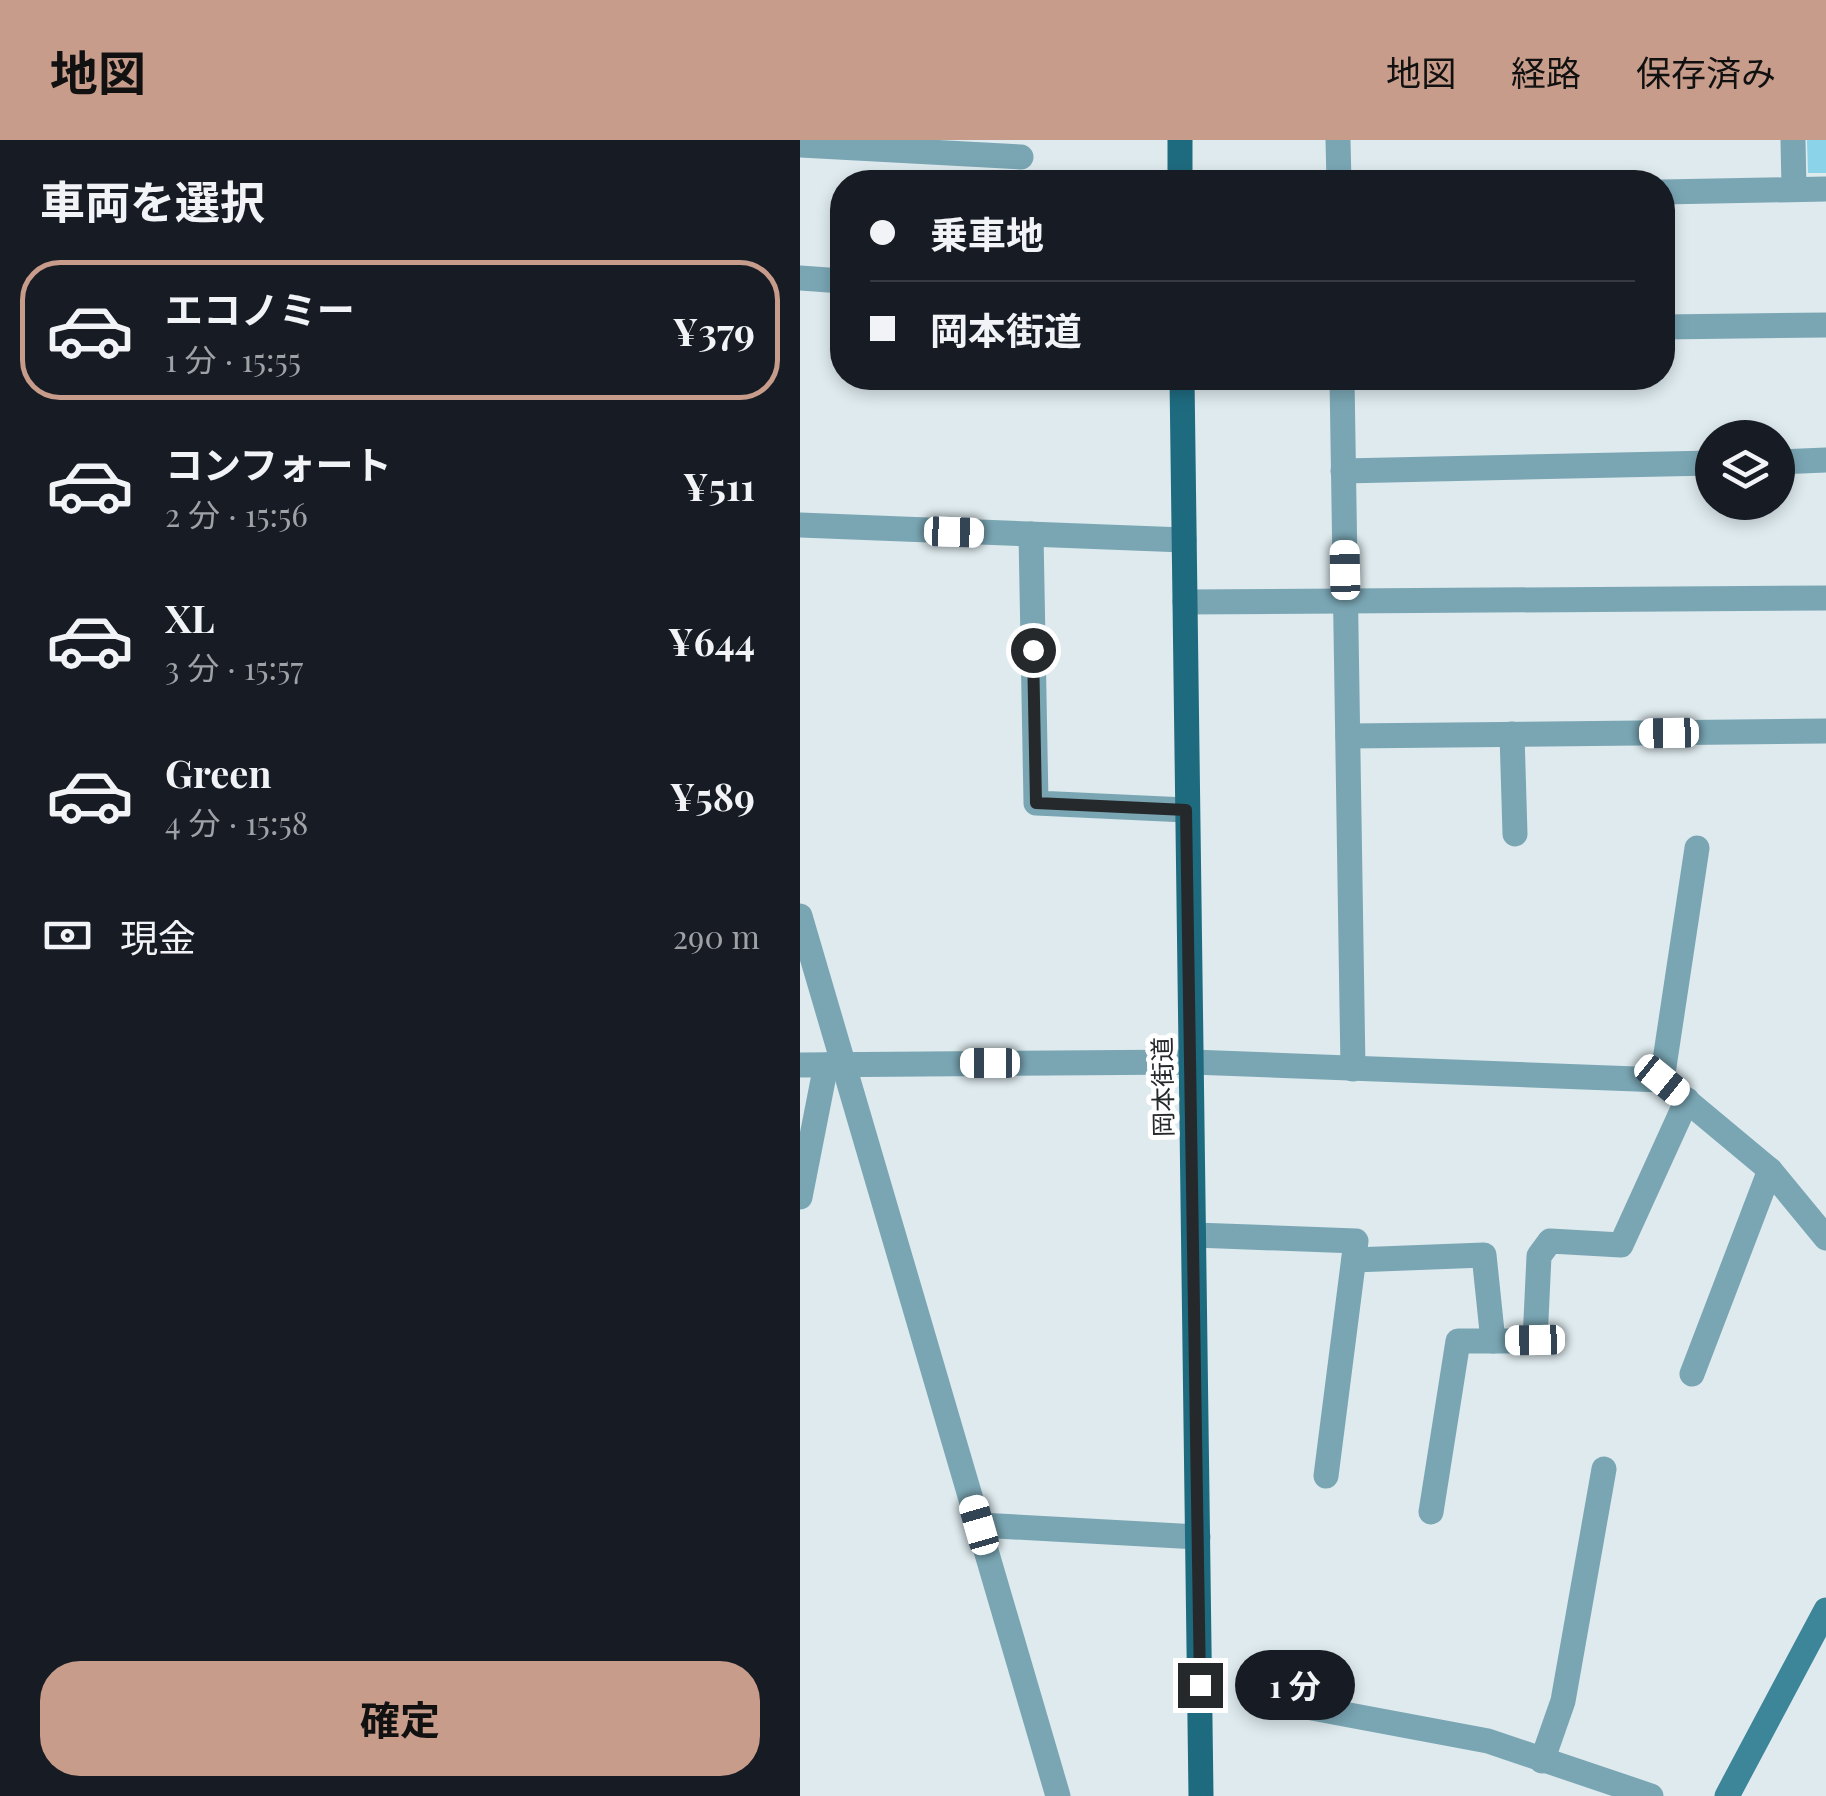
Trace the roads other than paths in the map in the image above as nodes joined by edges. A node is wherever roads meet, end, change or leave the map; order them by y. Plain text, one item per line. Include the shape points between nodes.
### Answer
1 (1180, 140) edge
2 (1338, 140) edge
3 (1793, 140) edge
4 (800, 145) edge
5 (1022, 160) edge
6 (1180, 170) edge
7 (1338, 170) edge
8 (1794, 189) junction
9 (1826, 189) edge
10 (1675, 192) edge
11 (800, 278) edge
12 (830, 280) edge
13 (1826, 324) edge
14 (1675, 327) edge
15 (1182, 390) edge
16 (1342, 390) edge
17 (1826, 460) edge
18 (1795, 461) edge
19 (1695, 463) edge
20 (1343, 472) junction
21 (800, 525) edge
22 (1030, 534) junction
23 (1184, 540) junction
24 (1826, 598) edge
25 (1185, 602) junction
26 (1346, 602) junction
27 (1826, 732) edge
28 (1512, 734) junction
29 (1348, 736) junction
30 (1186, 810) junction
31 (1516, 834) dead end
32 (1697, 848) dead end
33 (800, 916) edge
34 (1192, 1062) junction
35 (800, 1064) edge
36 (836, 1064) junction
37 (1353, 1068) junction
38 (1662, 1080) junction
39 (1687, 1100) junction
40 (1770, 1170) junction
41 (800, 1197) edge
42 (1196, 1235) junction
43 (1826, 1238) edge
44 (1354, 1260) junction
45 (1493, 1341) junction
46 (1692, 1374) dead end
47 (1604, 1470) dead end
48 (1326, 1476) dead end
49 (1431, 1512) dead end
50 (979, 1525) junction
51 (1198, 1537) junction
52 (1826, 1610) edge
53 (1312, 1708) dead end
54 (1542, 1761) junction
55 (1058, 1796) edge
56 (1201, 1796) edge
57 (1651, 1796) edge
58 (1727, 1796) edge

1 - 6 main road
2 - 7 street
3 - 8 street
4 - 5 street
8 - 9 street
8 - 10 street
11 - 12 street
13 - 14 street
15 - 23 main road, 岡本街道
16 - 20 street
17 - 18 street
19 - 20 street
20 - 26 street
21 - 22 street
22 - 23 street
22 - 30 street via 1036,803
23 - 25 main road, 岡本街道
24 - 26 street
25 - 26 street
25 - 30 main road, 岡本街道
26 - 29 street
27 - 28 street
28 - 29 street
28 - 31 street
29 - 37 street
30 - 34 main road, 岡本街道
32 - 38 street
33 - 36 street
34 - 36 street
34 - 37 street
34 - 42 main road, 岡本街道
35 - 36 street
36 - 41 street
36 - 50 street
37 - 38 street
38 - 39 street
39 - 40 street
39 - 45 street via 1622,1245 1550,1241 1539,1256 1535,1340
40 - 43 street
40 - 46 street
42 - 44 street via 1356,1241
42 - 51 main road, 岡本街道
44 - 45 street via 1484,1255
44 - 48 street
45 - 49 street via 1458,1341
47 - 54 street via 1563,1701
50 - 51 street
50 - 55 street
51 - 56 main road, 岡本街道
52 - 58 street
53 - 54 street via 1488,1741
54 - 57 street

